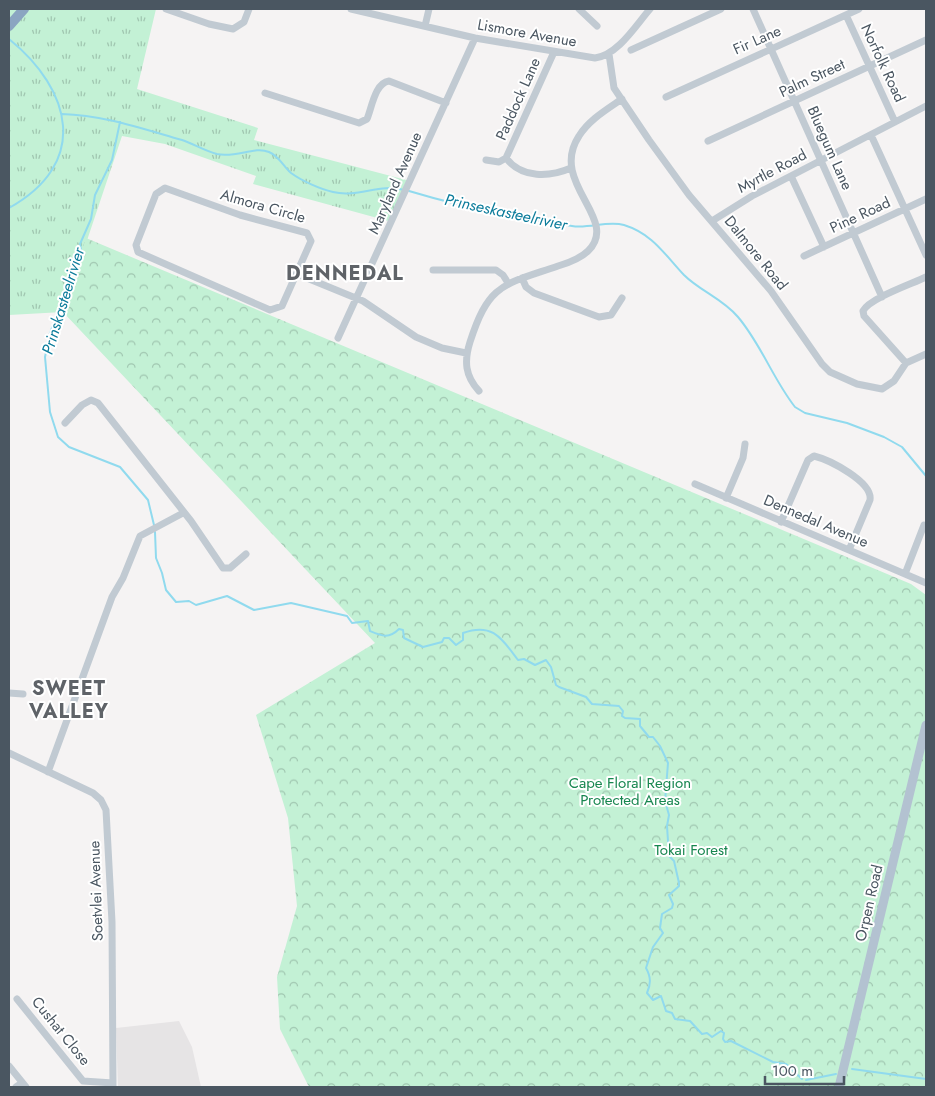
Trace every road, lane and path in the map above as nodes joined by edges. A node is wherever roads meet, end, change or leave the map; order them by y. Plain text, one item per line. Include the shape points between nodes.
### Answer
1 (24, 9) edge
2 (166, 9) edge
3 (249, 9) edge
4 (351, 9) edge
5 (430, 9) edge
6 (579, 9) edge
7 (650, 9) edge
8 (721, 9) edge
9 (753, 9) edge
10 (859, 9) edge
11 (366, 11) edge
12 (846, 15) junction
13 (10, 25) edge
14 (425, 26) junction
15 (597, 26) dead end
16 (475, 38) junction
17 (926, 40) edge
18 (771, 49) junction
19 (631, 50) dead end
20 (554, 52) junction
21 (609, 54) junction
22 (870, 67) junction
23 (265, 93) dead end
24 (666, 97) dead end
25 (622, 99) junction
26 (794, 101) junction
27 (446, 103) junction
28 (924, 107) edge
29 (926, 117) edge
30 (895, 122) junction
31 (871, 135) junction
32 (708, 141) dead end
33 (506, 158) junction
34 (486, 160) dead end
35 (821, 161) junction
36 (571, 168) junction
37 (791, 176) junction
38 (926, 200) edge
39 (905, 209) junction
40 (712, 221) junction
41 (853, 233) junction
42 (824, 246) junction
43 (804, 256) dead end
44 (926, 256) edge
45 (433, 270) dead end
46 (297, 274) junction
47 (522, 278) junction
48 (926, 278) edge
49 (508, 283) junction
50 (882, 297) junction
51 (358, 298) junction
52 (622, 298) dead end
53 (338, 338) dead end
54 (466, 353) junction
55 (926, 354) edge
56 (906, 363) junction
57 (479, 391) dead end
58 (65, 423) dead end
59 (745, 444) dead end
60 (695, 484) dead end
61 (726, 498) junction
62 (184, 513) junction
63 (781, 522) junction
64 (924, 526) dead end
65 (849, 550) junction
66 (246, 554) dead end
67 (905, 574) junction
68 (926, 583) edge
69 (9, 693) edge
70 (23, 694) dead end
71 (926, 725) edge
72 (9, 753) edge
73 (48, 772) junction
74 (17, 999) dead end
75 (9, 1066) edge
76 (113, 1085) edge
77 (22, 1086) edge
78 (839, 1087) edge

1 - 13 highway
2 - 3 street via 232,29 244,22
4 - 11 street, Lismore Avenue
5 - 14 street
6 - 15 street
7 - 21 street
8 - 19 street
9 - 18 street, Bluegum Lane
10 - 12 street, Fir Lane
11 - 14 street, Lismore Avenue
12 - 18 street, Fir Lane
12 - 22 street, Norfolk Road
14 - 16 street, Lismore Avenue
16 - 20 street, Lismore Avenue
16 - 27 street, Maryland Avenue
17 - 22 street, Palm Street
18 - 24 street, Fir Lane
18 - 26 street, Bluegum Lane
20 - 21 street, Lismore Avenue via 596,58
20 - 33 street, Paddock Lane
21 - 25 street, Dalmore Road via 612,82
22 - 26 street, Palm Street
22 - 30 street, Norfolk Road
23 - 27 street via 359,124 367,119 379,86 385,82
25 - 36 street via 583,130 574,146
25 - 40 street, Dalmore Road via 689,195
26 - 32 street, Palm Street
26 - 35 street, Bluegum Lane
27 - 51 street, Maryland Avenue
28 - 29 street
28 - 30 street, Myrtle Road
30 - 31 street, Myrtle Road
31 - 35 street, Myrtle Road
31 - 39 street
33 - 34 street, Paddock Lane via 499,162
33 - 36 street, Paddock Lane via 514,166 535,174 559,173
35 - 37 street, Myrtle Road
35 - 41 street, Bluegum Lane
36 - 47 street via 577,188 595,219 594,241 589,251 557,267
37 - 40 street, Myrtle Road
37 - 42 street
38 - 39 street, Pine Road
39 - 41 street, Pine Road
39 - 44 street
40 - 56 street, Dalmore Road via 771,291 830,372 857,384 885,388
41 - 42 street, Pine Road
41 - 50 street, Bluegum Lane
42 - 43 street, Pine Road
45 - 49 street via 496,270
46 - 46 street, Almora Circle via 282,306 270,310 140,254 136,245 156,194 165,188 240,216 307,233 311,241
46 - 51 street
47 - 49 street
47 - 52 street via 534,293 599,317 611,315
48 - 50 street
49 - 54 street via 484,305
50 - 56 street via 864,308 863,313
51 - 53 street, Maryland Avenue
51 - 54 street via 416,337 442,348
54 - 57 street via 468,376
55 - 56 street
58 - 62 street via 86,402 98,403
59 - 61 street via 743,458
60 - 61 street, Dennedal Avenue
61 - 63 street, Dennedal Avenue
62 - 66 street via 223,568 230,568
62 - 73 street via 144,532 137,539 124,578 112,596
63 - 65 street, Dennedal Avenue
63 - 65 street via 808,460 814,456 822,458 865,484 870,491 870,500
64 - 67 street
65 - 67 street, Dennedal Avenue
67 - 68 street, Dennedal Avenue
69 - 70 street
71 - 78 main road, Orpen Road
72 - 73 street, Soetvlei Avenue
73 - 76 street, Soetvlei Avenue via 97,796 107,816
74 - 76 street, Cushat Close via 83,1081
75 - 77 street

